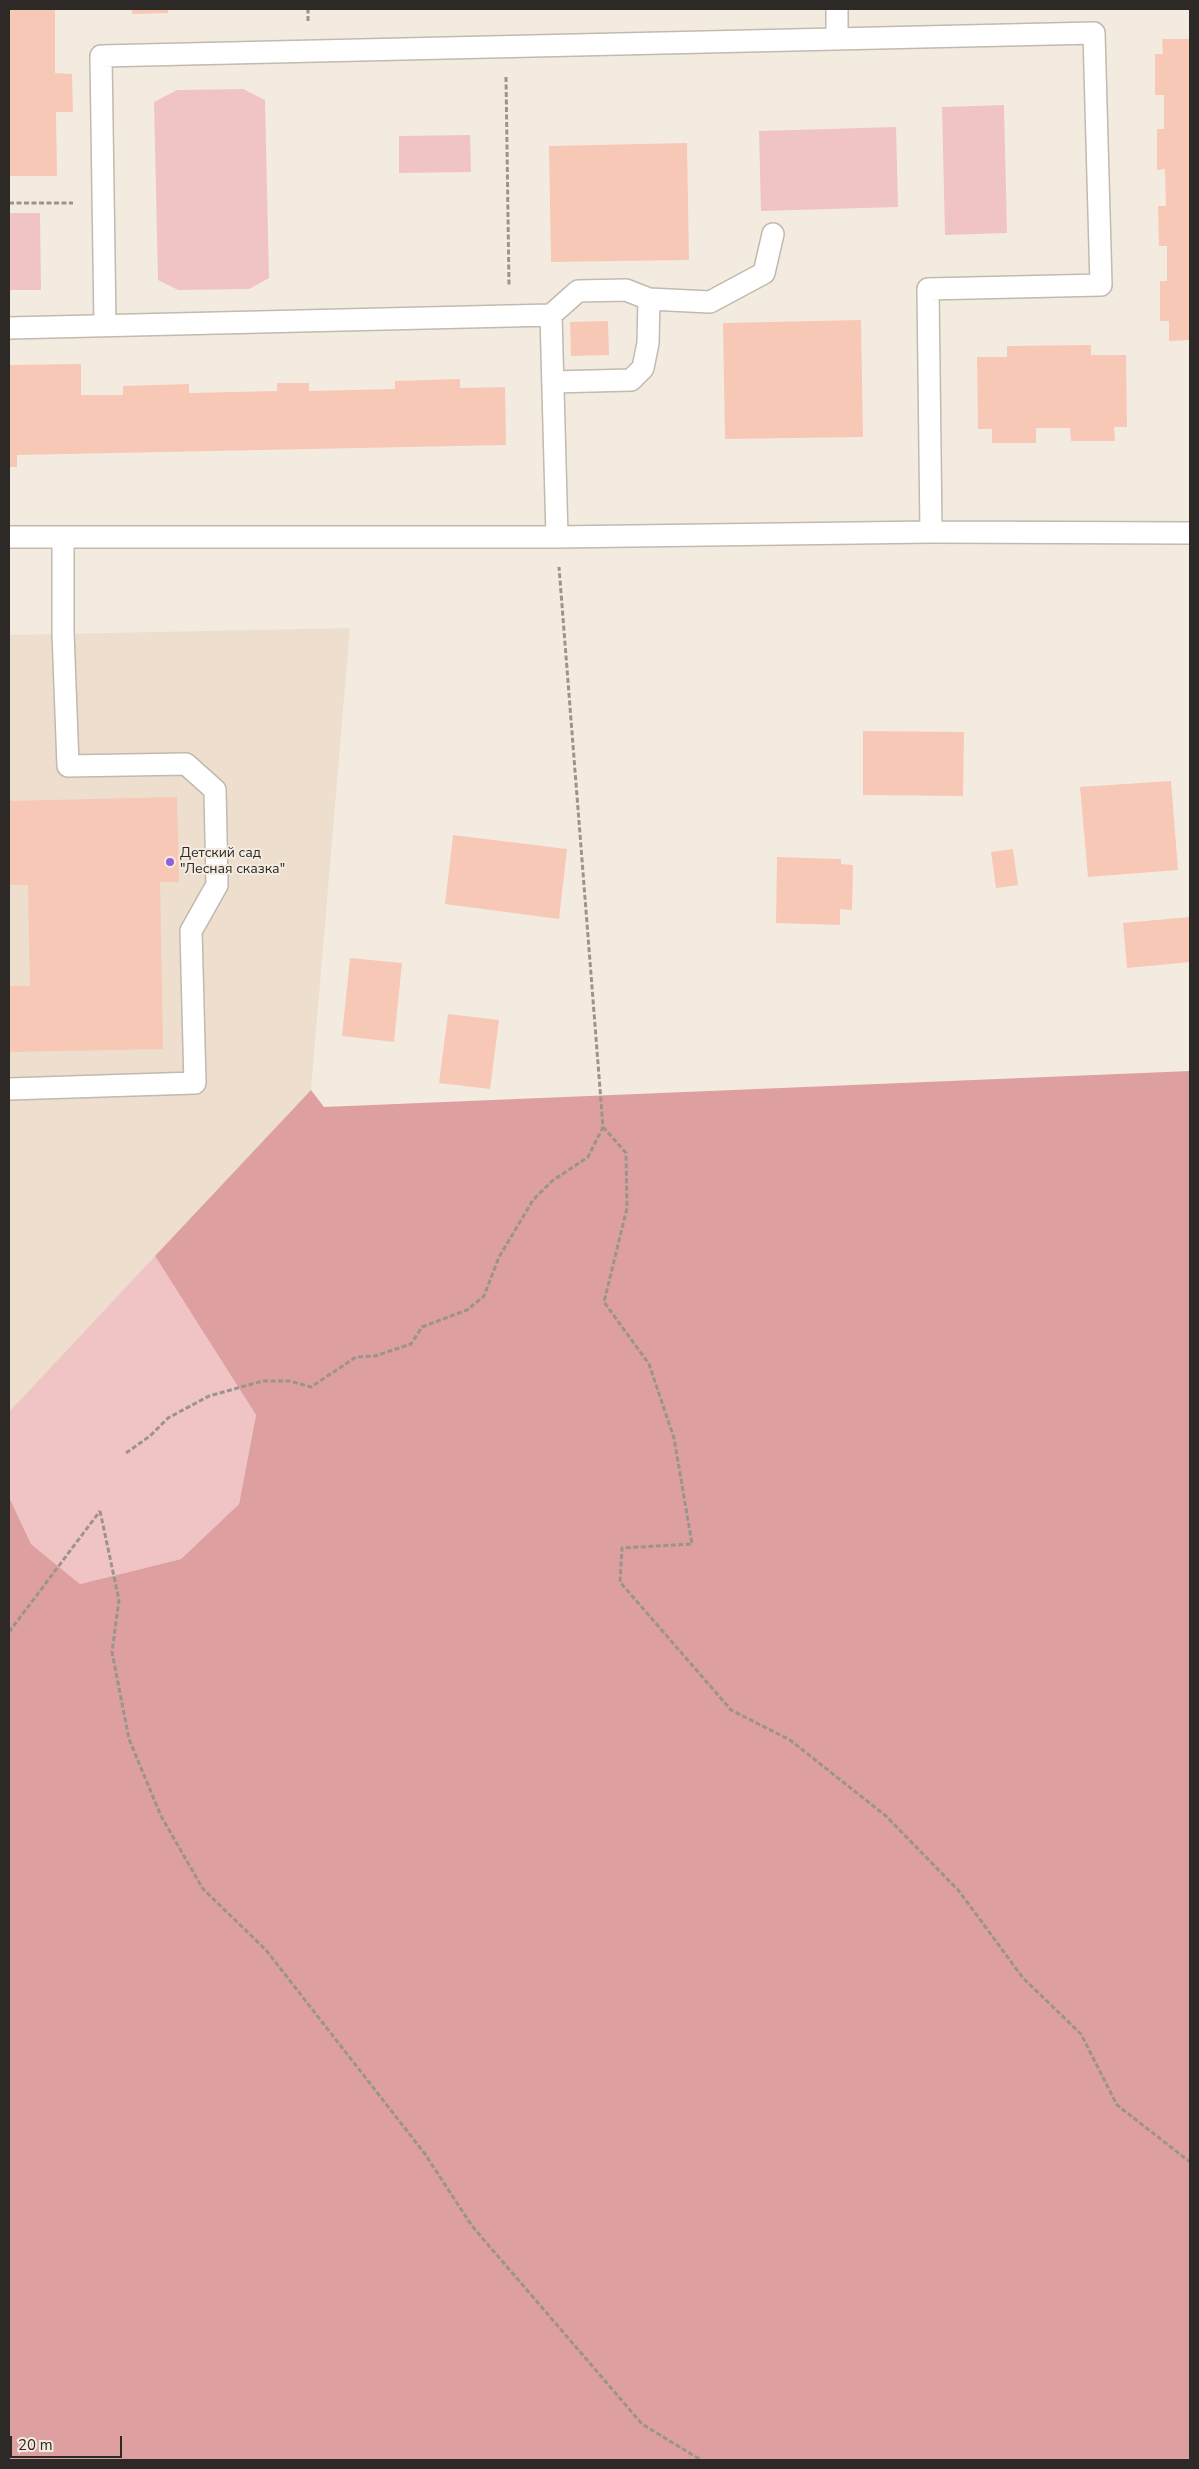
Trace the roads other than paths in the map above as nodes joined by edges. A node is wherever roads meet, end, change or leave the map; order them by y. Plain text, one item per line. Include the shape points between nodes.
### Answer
1 (837, 9) edge
2 (837, 39) junction
3 (773, 234) dead end
4 (649, 299) junction
5 (552, 314) junction
6 (105, 326) junction
7 (9, 328) edge
8 (553, 382) junction
9 (1186, 529) edge
10 (931, 532) junction
11 (9, 537) edge
12 (63, 537) junction
13 (557, 537) junction
14 (9, 1089) edge

1 - 2 lane
2 - 6 lane via 101,56
2 - 10 lane via 1094,33 1101,285 928,289
3 - 4 lane via 764,273 710,302
4 - 5 lane via 626,290 578,291
4 - 8 lane via 648,343 643,368 631,380
5 - 6 lane
5 - 8 lane
6 - 7 lane
8 - 13 lane
9 - 10 lane
10 - 13 lane
11 - 12 lane
12 - 13 lane
12 - 14 lane via 68,766 186,764 215,790 217,885 191,931 195,1083

